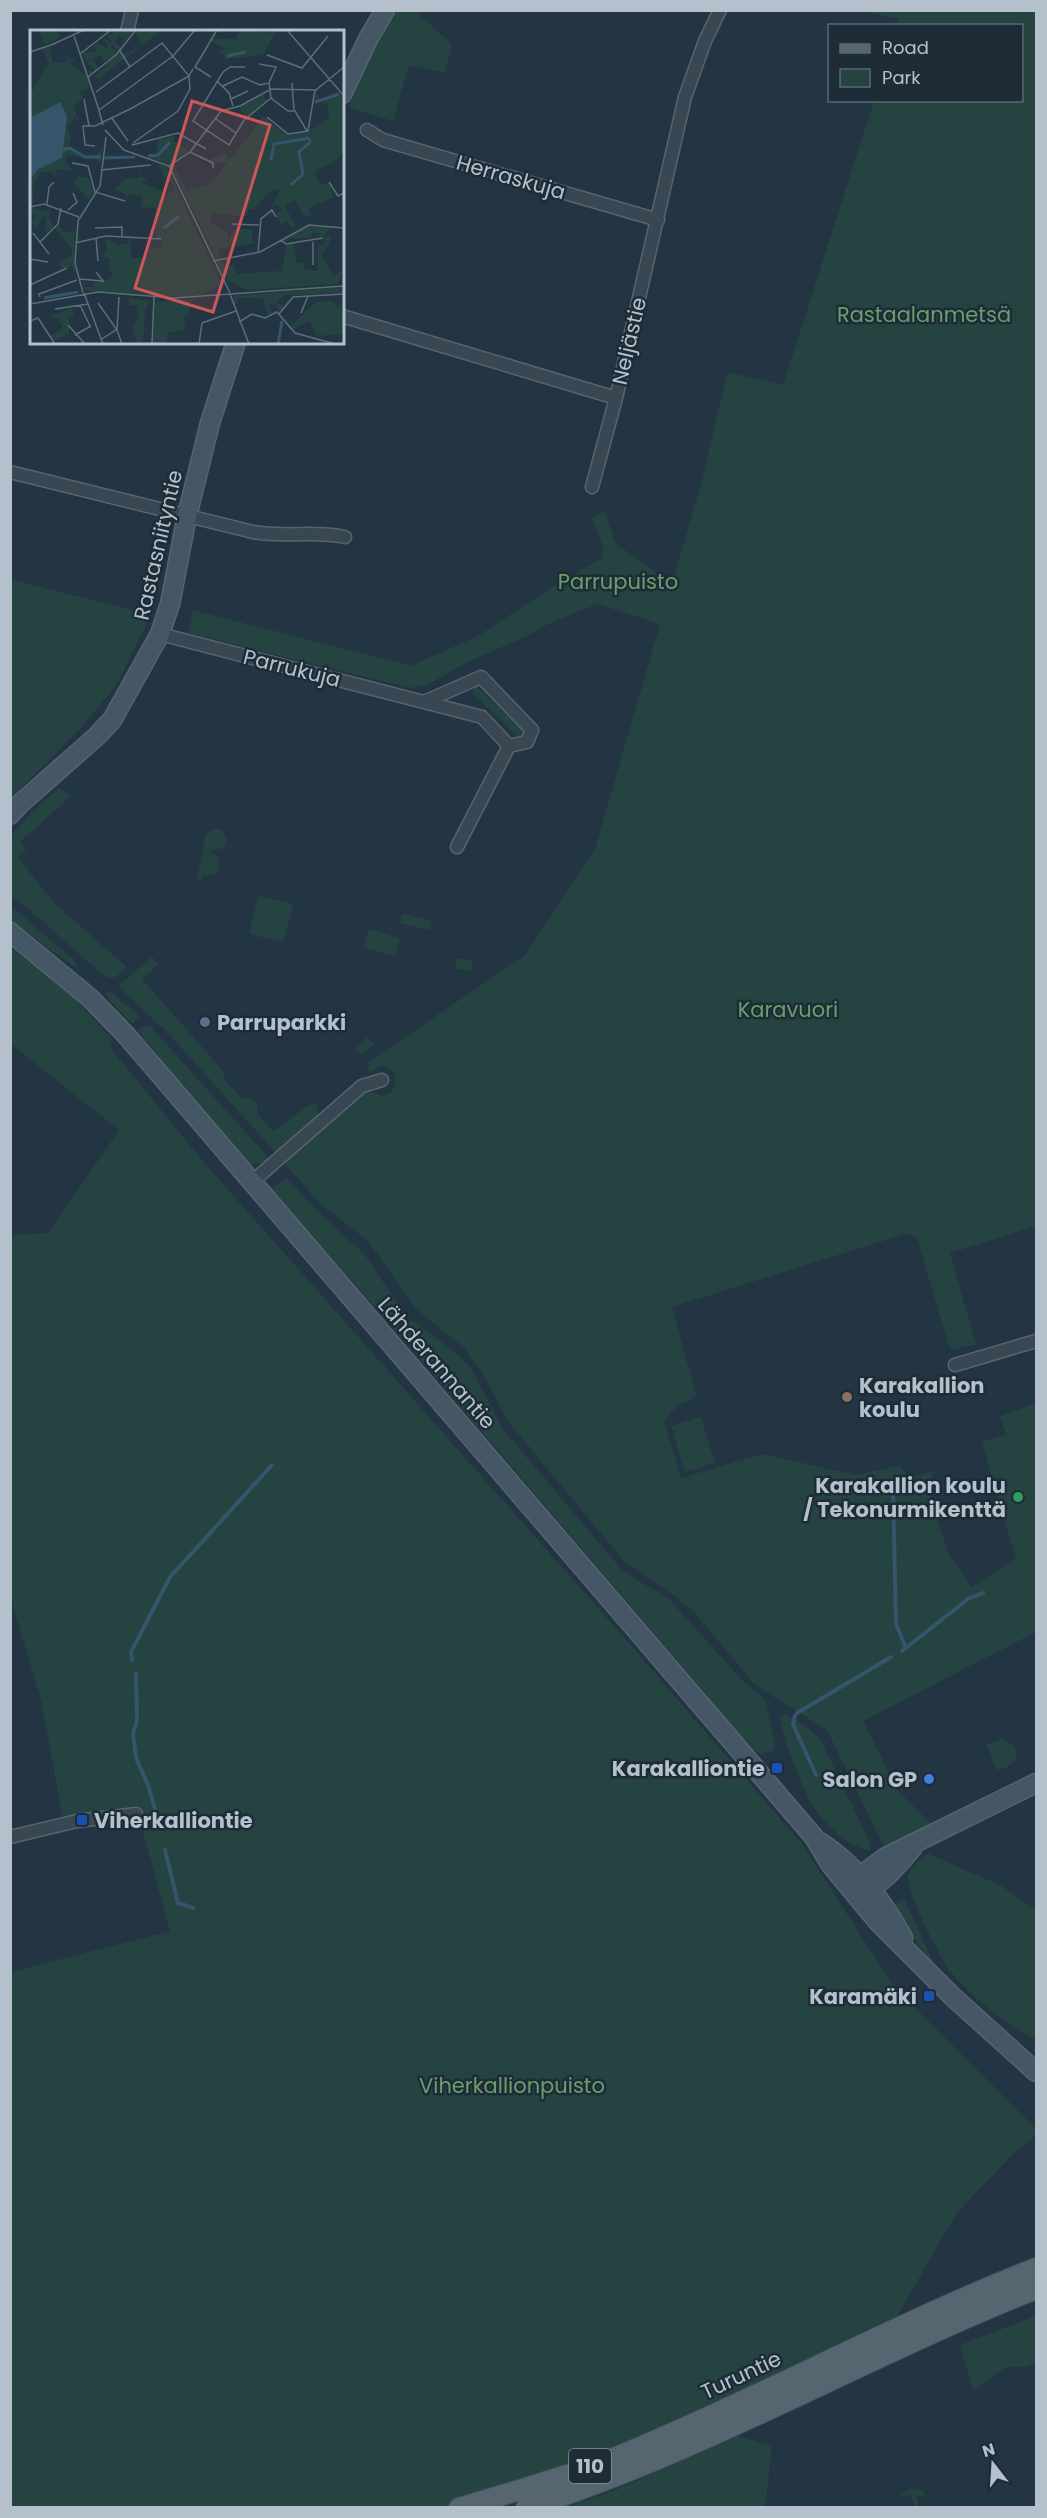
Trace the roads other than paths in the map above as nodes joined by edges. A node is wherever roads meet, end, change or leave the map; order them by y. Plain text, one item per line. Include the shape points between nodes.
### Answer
1 (132, 10) edge
2 (384, 10) edge
3 (720, 10) edge
4 (127, 30) edge
5 (344, 90) edge
6 (367, 130) dead end
7 (658, 220) junction
8 (344, 317) edge
9 (235, 344) edge
10 (616, 398) junction
11 (10, 472) edge
12 (592, 487) dead end
13 (187, 516) junction
14 (345, 537) dead end
15 (160, 634) junction
16 (424, 702) junction
17 (509, 746) junction
18 (10, 815) edge
19 (457, 847) dead end
20 (10, 932) edge
21 (382, 1080) dead end
22 (252, 1182) junction
23 (1036, 1341) edge
24 (955, 1365) dead end
25 (1036, 1783) edge
26 (136, 1814) dead end
27 (10, 1837) edge
28 (861, 1887) junction
29 (1036, 2072) edge
30 (1036, 2268) edge
31 (1036, 2289) edge
32 (459, 2508) edge
33 (526, 2508) edge

1 - 4 street
2 - 5 main road
3 - 7 street, Neljästie via 685,97
6 - 7 street, Herraskuja via 383,140
7 - 10 street, Neljästie
8 - 10 street, Neljästie
9 - 13 main road, Rastasniityntie via 210,423
10 - 12 street
11 - 13 street
13 - 14 street via 268,535 323,532
13 - 15 main road, Rastasniityntie via 170,604
15 - 16 street, Parrukuja
15 - 18 main road, Rastasniityntie via 112,720
16 - 17 street, Parrukuja via 482,717
16 - 17 street via 481,677 532,730 527,742
17 - 19 street
20 - 22 main road, Lähderannantie via 75,985 126,1035
21 - 22 street via 362,1086
22 - 28 main road, Lähderannantie via 813,1838 837,1853
23 - 24 street
25 - 28 main road via 886,1857
26 - 27 street via 77,1821
28 - 29 main road, Lähderannantie via 879,1923 951,1996
30 - 32 main road, Turuntie / 110 via 616,2457
31 - 33 main road, Turuntie / 110 via 681,2450

